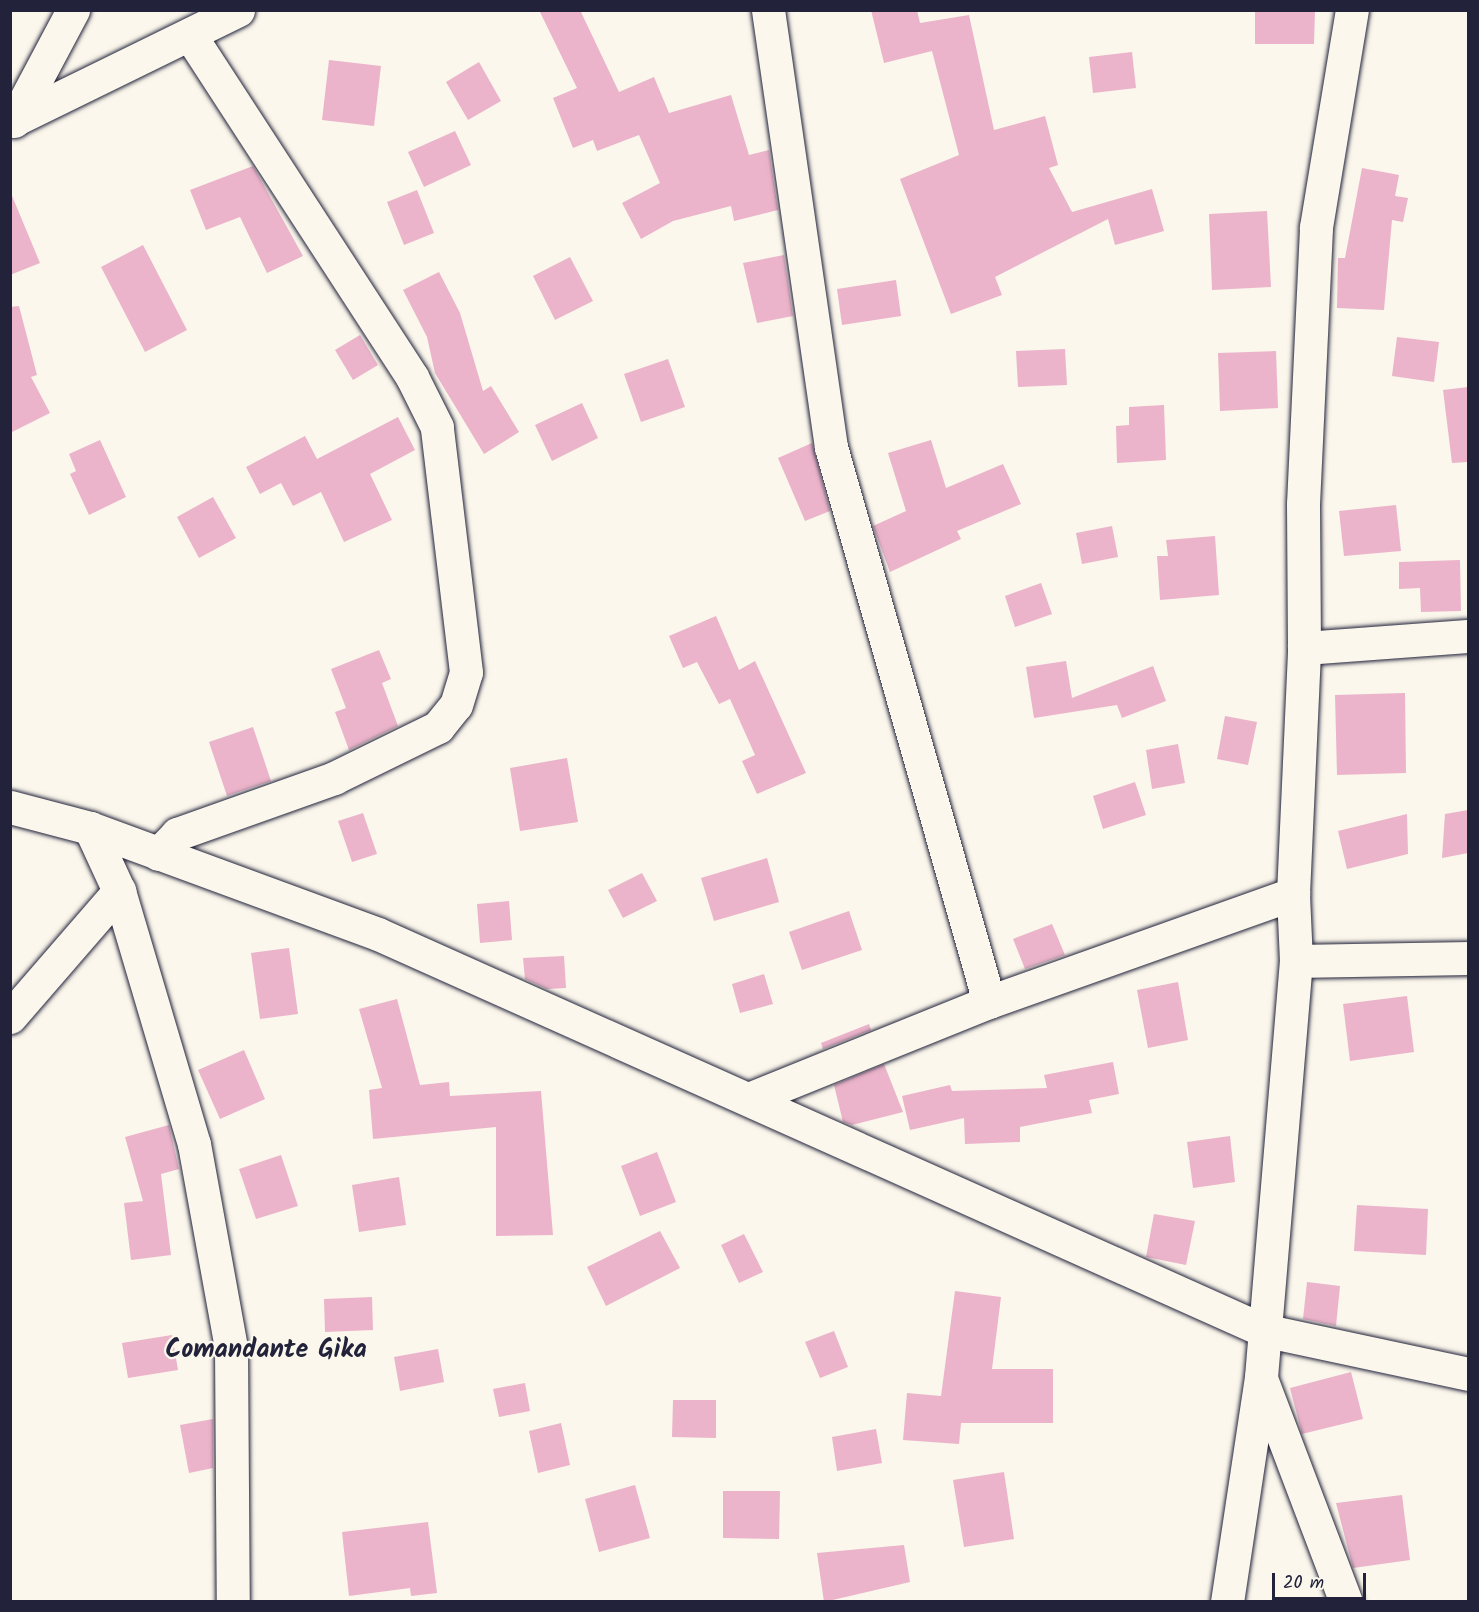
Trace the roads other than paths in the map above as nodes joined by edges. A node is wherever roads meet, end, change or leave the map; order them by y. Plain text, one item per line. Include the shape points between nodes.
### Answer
1 (73, 10) edge
2 (238, 10) edge
3 (768, 10) edge
4 (1352, 10) edge
5 (190, 34) junction
6 (14, 121) edge
7 (1468, 636) edge
8 (1304, 648) junction
9 (10, 807) edge
10 (90, 828) junction
11 (158, 854) junction
12 (119, 891) junction
13 (1293, 894) junction
14 (1468, 958) edge
15 (1296, 961) junction
16 (989, 1002) junction
17 (10, 1017) edge
18 (751, 1098) junction
19 (1263, 1330) junction
20 (1468, 1374) edge
21 (1261, 1377) junction
22 (232, 1602) edge
23 (1227, 1602) edge
24 (1346, 1602) edge

1 - 6 street
2 - 5 street
3 - 16 street via 831,447
4 - 8 street via 1316,227 1303,504
5 - 6 street
5 - 11 street via 412,377 437,427 466,672 456,705 438,727 334,778 177,834
7 - 8 street
8 - 13 street
9 - 10 street
10 - 11 street
10 - 12 street
11 - 18 street via 378,934
12 - 17 street
12 - 22 street via 194,1144 231,1347
13 - 15 street
13 - 16 street
14 - 15 street
15 - 19 street
16 - 18 street
18 - 19 street
19 - 20 street
19 - 21 street
21 - 23 street
21 - 24 street

